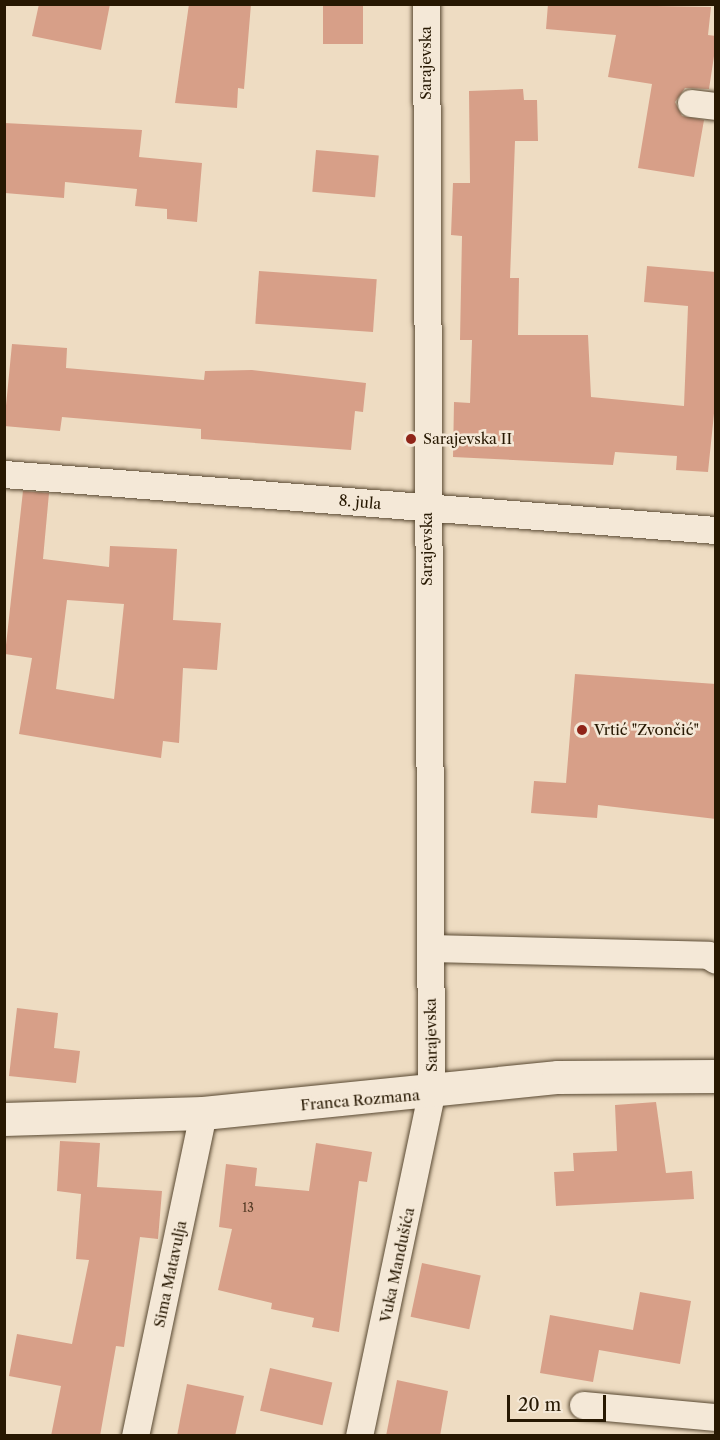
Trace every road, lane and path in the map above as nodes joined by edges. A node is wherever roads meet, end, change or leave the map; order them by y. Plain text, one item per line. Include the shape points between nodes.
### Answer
1 (426, 4) edge
2 (4, 474) edge
3 (426, 507) junction
4 (716, 530) edge
5 (430, 948) junction
6 (716, 960) edge
7 (716, 1076) edge
8 (431, 1094) junction
9 (203, 1113) junction
10 (4, 1119) edge
11 (583, 1405) dead end
12 (716, 1417) edge
13 (135, 1436) edge
14 (359, 1436) edge

1 - 3 street, Sarajevska
2 - 3 street, 8. jula
3 - 4 street, 8. jula
3 - 5 street, Sarajevska
5 - 6 street via 708,955
5 - 8 street, Sarajevska
7 - 8 street, Franca Rozmana via 558,1077
8 - 9 street, Franca Rozmana
8 - 14 street, Vuka Mandušića
9 - 10 street, Franca Rozmana
9 - 13 street, Sima Matavulja
11 - 12 street

